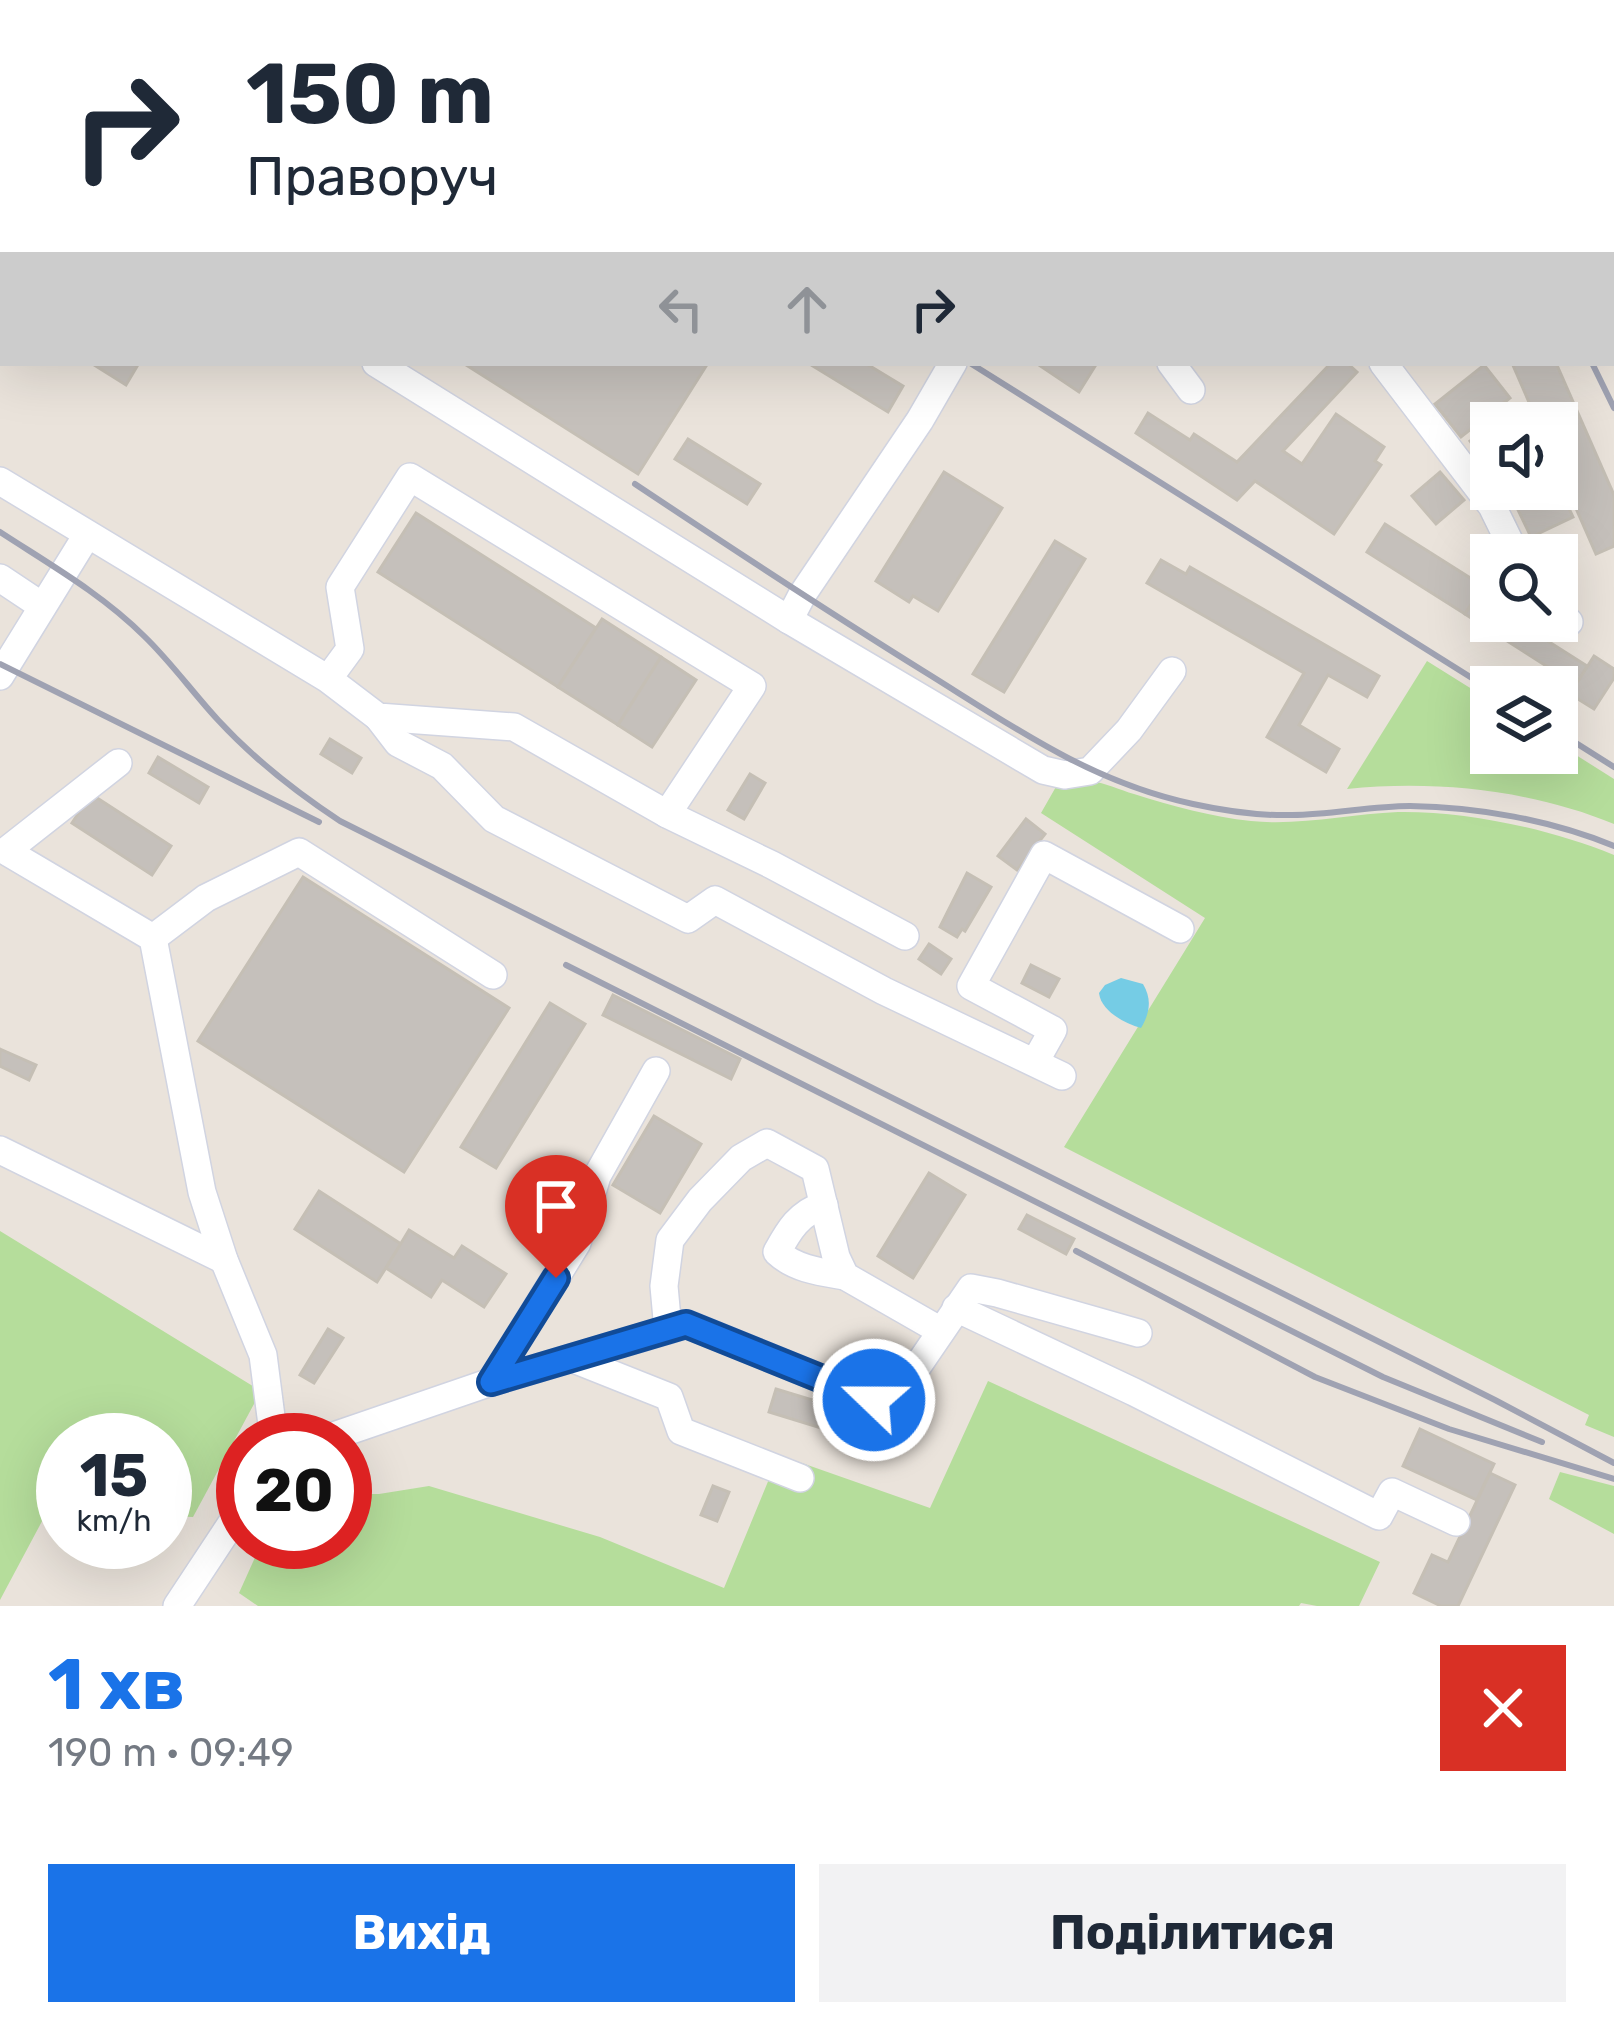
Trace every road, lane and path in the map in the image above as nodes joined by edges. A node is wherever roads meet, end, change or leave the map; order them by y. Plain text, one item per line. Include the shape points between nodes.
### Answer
1 (381, 366) edge
2 (951, 366) edge
3 (1173, 366) edge
4 (1385, 366) edge
5 (1190, 390) dead end
6 (0, 481) edge
7 (1506, 534) edge
8 (87, 535) junction
9 (0, 578) edge
10 (42, 606) junction
11 (789, 620) junction
12 (1172, 671) dead end
13 (0, 676) edge
14 (328, 679) junction
15 (378, 717) junction
16 (118, 763) dead end
17 (667, 814) junction
18 (1180, 929) dead end
19 (904, 936) dead end
20 (153, 938) junction
21 (493, 975) dead end
22 (1035, 1062) junction
23 (656, 1072) dead end
24 (1062, 1076) dead end
25 (0, 1150) edge
26 (824, 1205) junction
27 (224, 1260) junction
28 (845, 1276) junction
29 (948, 1319) junction
30 (668, 1330) junction
31 (1138, 1333) dead end
32 (571, 1358) junction
33 (491, 1382) junction
34 (271, 1413) edge
35 (372, 1423) edge
36 (800, 1478) dead end
37 (1456, 1522) dead end
38 (216, 1547) edge
39 (177, 1606) edge

1 - 11 lane
2 - 11 lane
3 - 5 lane
4 - 7 lane
6 - 8 lane
8 - 10 lane
8 - 14 lane
9 - 10 lane
10 - 13 lane
11 - 12 lane via 1043,770 1065,775 1090,771
14 - 15 lane
14 - 17 lane via 350,649 340,587 410,477 752,686
15 - 17 lane via 514,727
15 - 22 lane via 398,743 442,766 494,819 688,919 716,900
16 - 20 lane via 6,851
17 - 19 lane
18 - 22 lane via 1045,855 971,986 1052,1030
20 - 21 lane via 206,898 298,852
20 - 27 lane via 202,1192
22 - 24 lane
23 - 33 lane via 597,1176 577,1243
25 - 27 lane
26 - 28 lane
26 - 28 lane via 791,1225 778,1252
26 - 30 lane via 815,1169 767,1143 741,1158 670,1240
27 - 34 lane via 263,1355
28 - 29 lane
29 - 30 lane via 904,1386 874,1400 686,1324
29 - 31 lane via 971,1288
29 - 37 lane via 1134,1392 1379,1516 1391,1492
30 - 32 lane
32 - 33 lane
32 - 36 lane via 669,1397 681,1431
33 - 35 lane
38 - 39 lane

